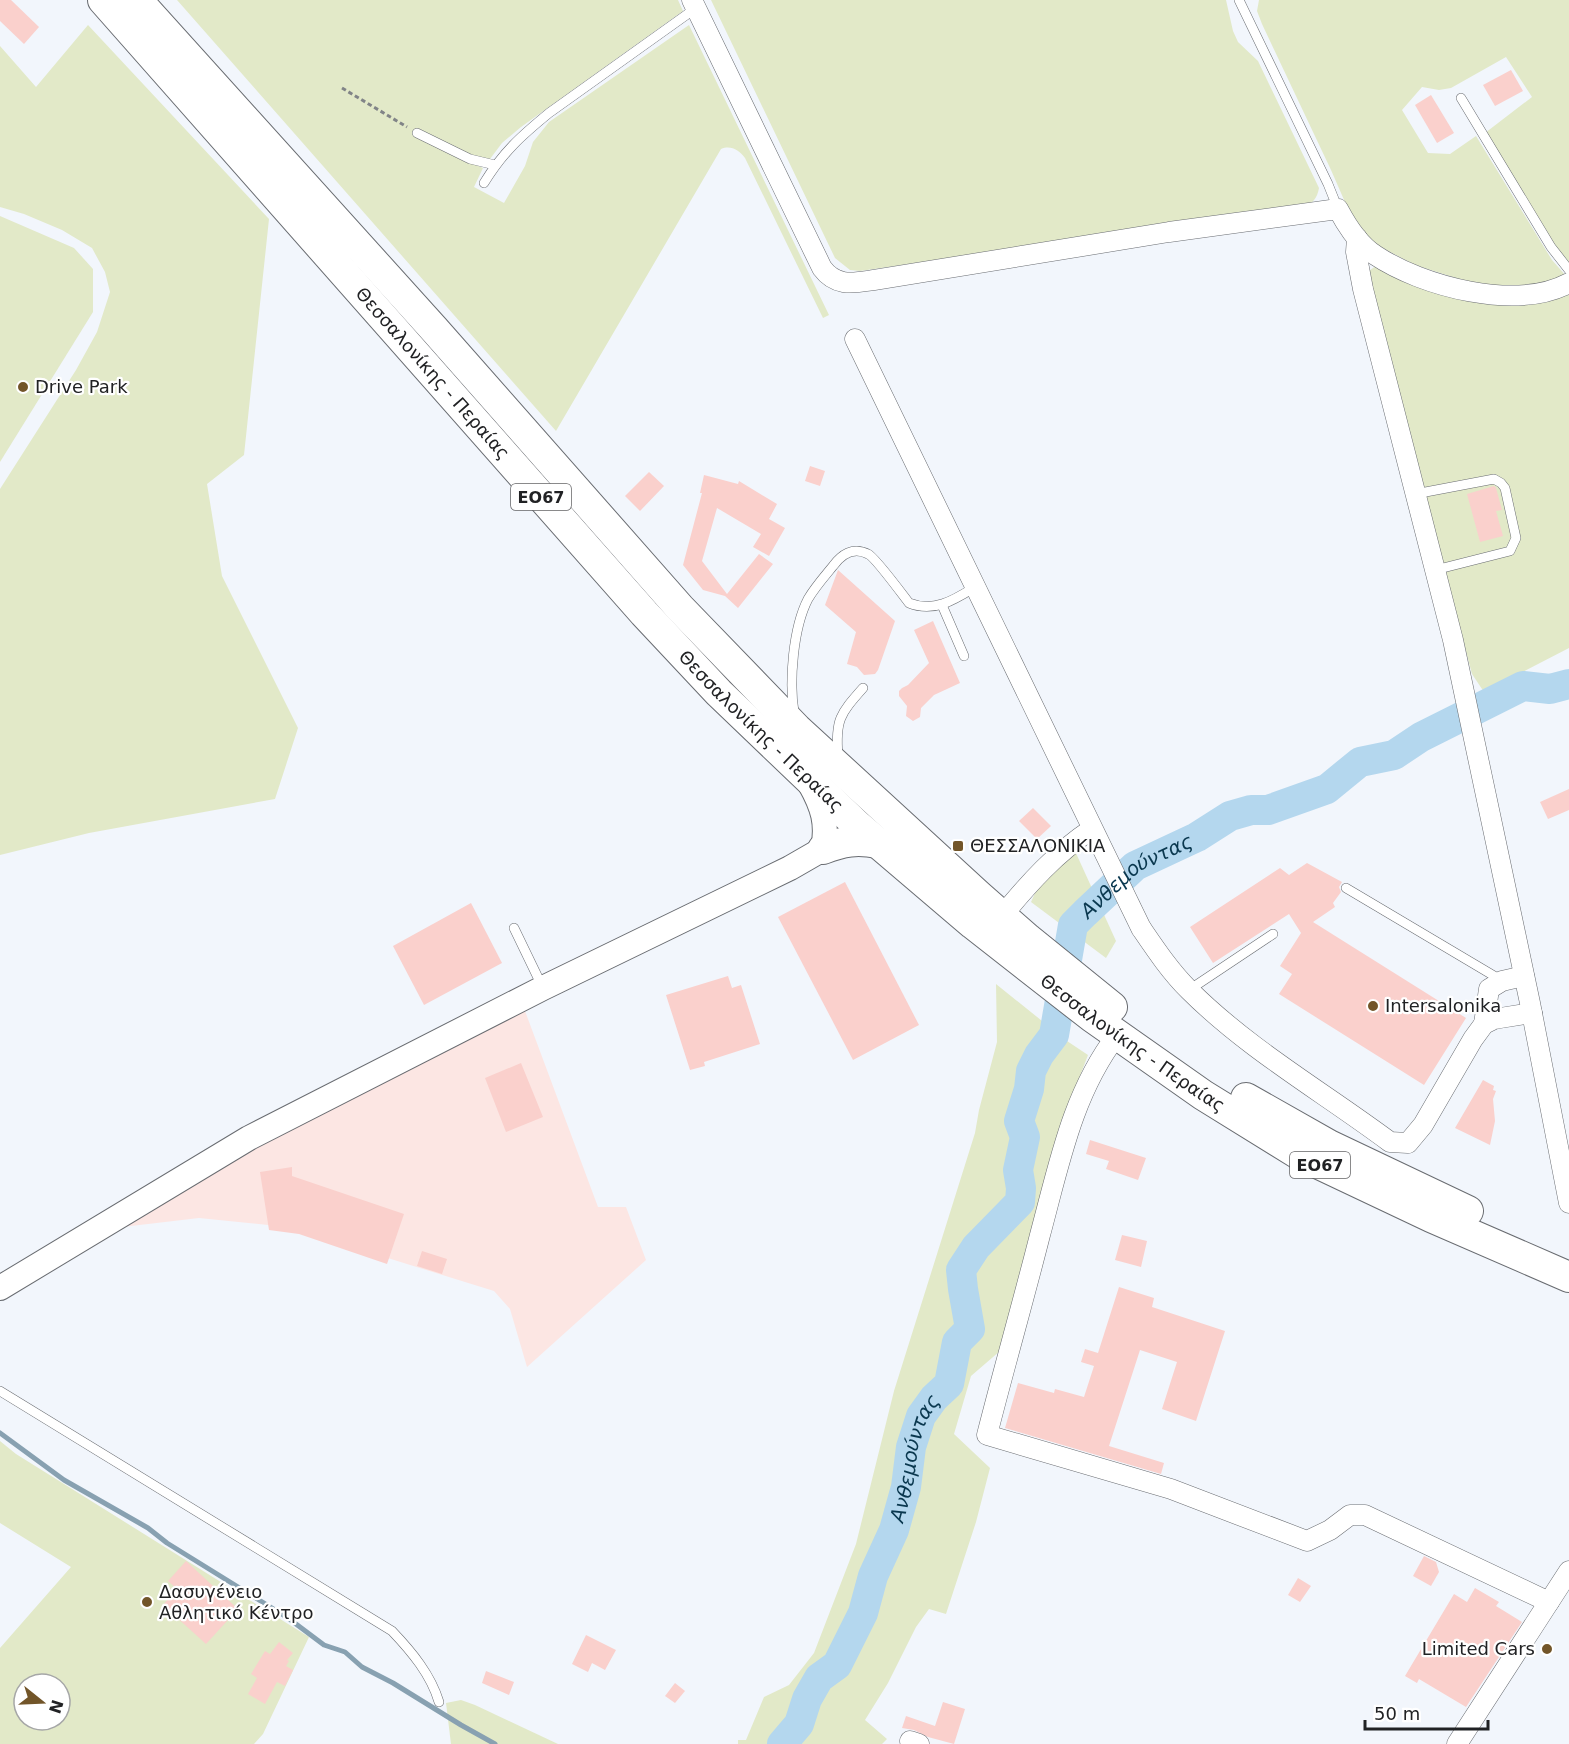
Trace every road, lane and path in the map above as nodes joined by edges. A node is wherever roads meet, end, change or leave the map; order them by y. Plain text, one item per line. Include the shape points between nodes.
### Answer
1 (104, 0) edge
2 (137, 0) edge
3 (1239, 0) edge
4 (694, 4) edge
5 (342, 88) dead end
6 (1461, 98) dead end
7 (417, 133) joint
8 (495, 165) junction
9 (484, 183) dead end
10 (1338, 209) junction
11 (1357, 238) junction
12 (1569, 270) edge
13 (1569, 283) edge
14 (855, 339) dead end
15 (1415, 494) junction
16 (1434, 570) junction
17 (975, 587) junction
18 (942, 605) junction
19 (964, 656) dead end
20 (863, 688) dead end
21 (797, 729) junction
22 (839, 770) junction
23 (808, 780) junction
24 (1092, 829) junction
25 (878, 843) junction
26 (823, 849) junction
27 (1346, 888) dead end
28 (1002, 916) junction
29 (514, 928) dead end
30 (1273, 934) dead end
31 (1021, 948) junction
32 (1524, 976) junction
33 (1502, 981) junction
34 (543, 988) junction
35 (1189, 990) junction
36 (1095, 1007) junction
37 (1532, 1013) junction
38 (1484, 1024) junction
39 (1117, 1035) junction
40 (1566, 1176) edge
41 (1569, 1203) edge
42 (1569, 1256) edge
43 (1569, 1277) edge
44 (0, 1288) edge
45 (0, 1391) edge
46 (1569, 1570) edge
47 (1549, 1602) junction
48 (439, 1702) dead end
49 (1457, 1744) edge

1 - 23 main road, Θεσσαλονίκης - Περαίας / ΕΟ67 via 636,604
2 - 21 main road, Θεσσαλονίκης - Περαίας / ΕΟ67 via 680,608
3 - 10 lane
4 - 8 lane via 549,113
4 - 10 street via 822,268 828,277 840,281 874,280
5 - 7 path
6 - 12 lane via 1551,248
7 - 8 lane via 470,159
8 - 9 lane
10 - 11 street
11 - 13 street via 1374,255 1398,267 1469,291 1518,296
11 - 15 street via 1359,270
14 - 17 street
15 - 16 street
15 - 16 lane via 1494,479 1505,488 1516,538 1510,551
16 - 32 street via 1480,763
17 - 18 lane
17 - 24 street
18 - 19 lane
18 - 21 lane via 909,603 869,554 842,554 807,601 799,626 791,684
20 - 22 lane via 842,713 836,729
21 - 22 main road, Θεσσαλονίκης - Περαίας / ΕΟ67
22 - 28 main road, Θεσσαλονίκης - Περαίας / ΕΟ67
23 - 25 main road, Θεσσαλονίκης - Περαίας / ΕΟ67
23 - 26 street via 825,819
24 - 28 street via 1051,860
24 - 35 street via 1142,928
25 - 26 main road via 851,840
25 - 31 main road, Θεσσαλονίκης - Περαίας / ΕΟ67
26 - 34 street
27 - 33 lane
28 - 31 main road, Θεσσαλονίκης - Περαίας / ΕΟ67
29 - 34 lane
30 - 35 lane
31 - 36 main road, Θεσσαλονίκης - Περαίας / ΕΟ67
32 - 33 street
32 - 37 street
33 - 38 street via 1489,989
34 - 44 street via 249,1138
35 - 38 street via 1251,1042 1390,1142 1408,1143 1423,1125
36 - 39 main road, Θεσσαλονίκης - Περαίας / ΕΟ67
36 - 42 main road, Θεσσαλονίκης - Περαίας / ΕΟ67 via 1180,1054 1284,1121
37 - 38 street
37 - 40 street
39 - 43 main road, Θεσσαλονίκης - Περαίας / ΕΟ67 via 1203,1095 1308,1159
39 - 47 street via 1086,1084 1063,1148 987,1435 1171,1489 1307,1541 1350,1515 1365,1515
40 - 41 street
45 - 48 lane via 392,1631 427,1674
46 - 47 street
47 - 49 street

